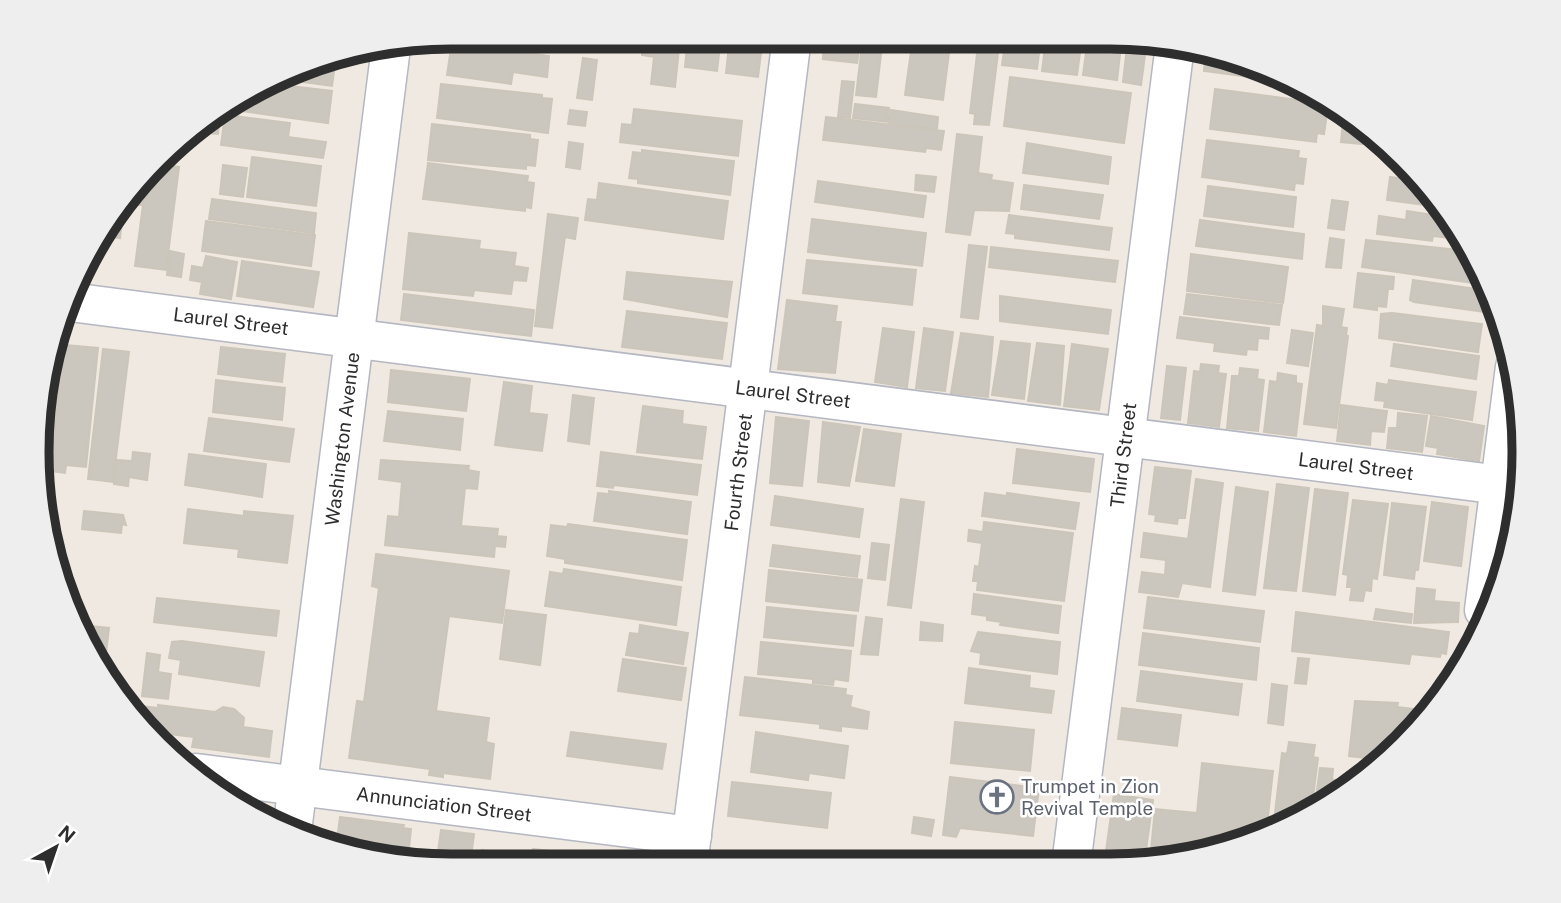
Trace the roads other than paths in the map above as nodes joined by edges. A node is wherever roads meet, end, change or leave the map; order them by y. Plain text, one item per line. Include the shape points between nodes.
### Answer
1 (790, 49) edge
2 (390, 54) edge
3 (1174, 54) edge
4 (78, 303) edge
5 (355, 337) junction
6 (748, 388) junction
7 (1511, 431) edge
8 (1126, 437) junction
9 (1508, 486) edge
10 (1488, 588) edge
11 (212, 775) edge
12 (298, 786) junction
13 (293, 821) edge
14 (690, 851) edge
15 (1072, 854) edge

1 - 6 street, Fourth Street
2 - 5 street, Washington Avenue
3 - 8 street, Third Street
4 - 5 street, Laurel Street
5 - 6 street, Laurel Street
5 - 12 street, Washington Avenue
6 - 8 street, Laurel Street
6 - 14 street, Fourth Street
7 - 9 street
8 - 9 street, Laurel Street
8 - 15 street, Third Street
9 - 10 street
11 - 12 street, Annunciation Street
12 - 13 street, Washington Avenue
12 - 14 street, Annunciation Street

